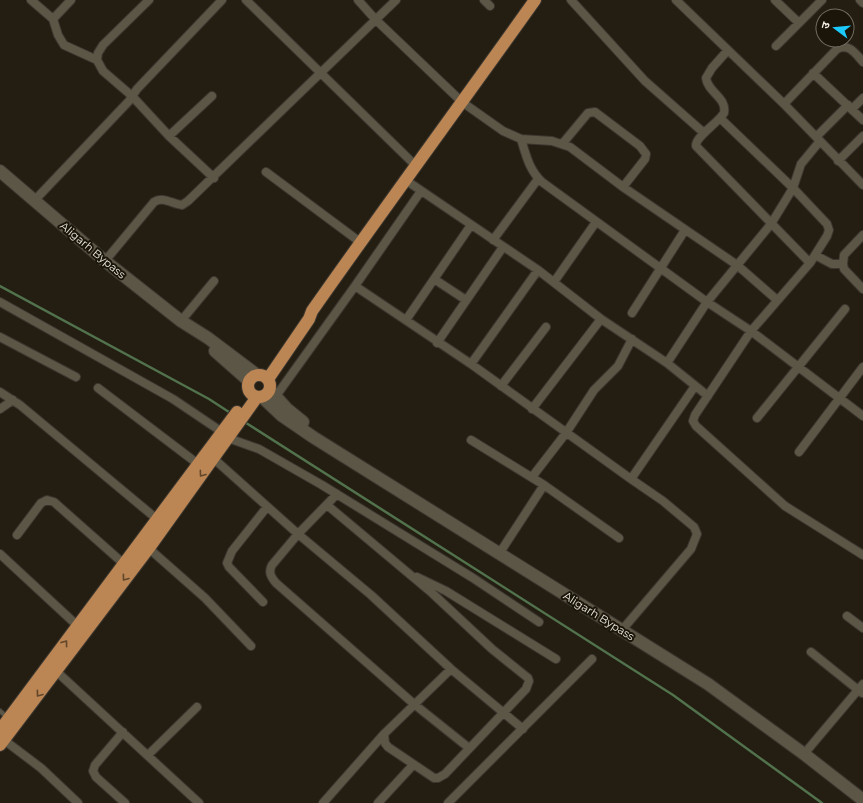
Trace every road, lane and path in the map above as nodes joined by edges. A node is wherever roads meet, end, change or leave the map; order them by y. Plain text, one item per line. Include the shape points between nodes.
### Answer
1 (31, 0) edge
2 (71, 0) edge
3 (149, 0) edge
4 (222, 0) edge
5 (246, 0) edge
6 (358, 0) edge
7 (396, 0) edge
8 (484, 0) edge
9 (534, 0) edge
10 (571, 0) edge
11 (676, 0) edge
12 (775, 0) edge
13 (822, 0) edge
14 (860, 0) edge
15 (863, 3) edge
16 (490, 6) dead end
17 (53, 19) junction
18 (375, 19) junction
19 (799, 23) junction
20 (776, 46) dead end
21 (728, 50) junction
22 (97, 60) junction
23 (863, 62) edge
24 (321, 73) junction
25 (813, 73) junction
26 (132, 96) junction
27 (212, 96) dead end
28 (863, 98) edge
29 (462, 102) junction
30 (784, 104) junction
31 (850, 107) junction
32 (721, 119) junction
33 (863, 120) edge
34 (704, 133) junction
35 (169, 136) junction
36 (863, 136) edge
37 (521, 138) junction
38 (818, 139) junction
39 (564, 143) junction
40 (838, 161) junction
41 (415, 165) junction
42 (0, 171) edge
43 (266, 172) dead end
44 (214, 178) junction
45 (538, 178) junction
46 (404, 179) junction
47 (863, 185) edge
48 (623, 187) junction
49 (793, 188) junction
50 (420, 191) junction
51 (34, 201) junction
52 (596, 222) junction
53 (771, 224) junction
54 (472, 226) junction
55 (685, 230) junction
56 (863, 235) edge
57 (493, 240) junction
58 (360, 242) junction
59 (503, 247) junction
60 (815, 255) junction
61 (105, 261) junction
62 (810, 263) junction
63 (843, 264) junction
64 (737, 265) junction
65 (660, 268) junction
66 (538, 270) junction
67 (434, 279) junction
68 (214, 281) dead end
69 (554, 282) junction
70 (355, 286) junction
71 (863, 289) edge
72 (466, 300) junction
73 (777, 300) junction
74 (0, 302) edge
75 (707, 302) junction
76 (845, 309) dead end
77 (632, 313) dead end
78 (601, 319) junction
79 (406, 320) junction
80 (184, 324) junction
81 (546, 327) dead end
82 (751, 332) junction
83 (0, 337) edge
84 (632, 340) junction
85 (437, 342) junction
86 (667, 363) junction
87 (471, 364) junction
88 (799, 367) junction
89 (863, 367) edge
90 (76, 377) dead end
91 (501, 386) junction
92 (695, 386) junction
93 (98, 388) dead end
94 (259, 390) junction
95 (0, 392) edge
96 (708, 396) junction
97 (840, 398) junction
98 (13, 400) junction
99 (532, 409) junction
100 (0, 410) edge
101 (863, 416) edge
102 (757, 418) dead end
103 (228, 432) junction
104 (566, 433) junction
105 (471, 440) dead end
106 (799, 452) dead end
107 (214, 458) junction
108 (198, 464) junction
109 (532, 477) junction
110 (631, 479) junction
111 (544, 485) junction
112 (337, 494) junction
113 (327, 505) junction
114 (267, 507) junction
115 (158, 520) junction
116 (298, 534) junction
117 (17, 535) dead end
118 (619, 538) dead end
119 (145, 545) junction
120 (0, 554) edge
121 (499, 554) junction
122 (863, 555) edge
123 (124, 564) junction
124 (410, 575) junction
125 (263, 602) dead end
126 (847, 616) dead end
127 (539, 622) dead end
128 (863, 628) edge
129 (81, 630) junction
130 (622, 630) junction
131 (251, 646) dead end
132 (811, 652) dead end
133 (556, 658) dead end
134 (592, 659) dead end
135 (451, 669) junction
136 (56, 671) junction
137 (862, 689) edge
138 (414, 704) junction
139 (197, 707) dead end
140 (502, 712) junction
141 (8, 718) edge
142 (523, 729) junction
143 (123, 732) junction
144 (384, 734) junction
145 (1, 738) edge
146 (469, 748) junction
147 (804, 754) junction
148 (148, 755) junction
149 (413, 765) junction
150 (863, 800) edge
151 (78, 803) edge
152 (125, 803) edge
153 (199, 803) edge
154 (323, 803) edge
155 (378, 803) edge
156 (448, 803) edge

1 - 17 street
2 - 17 street
3 - 22 street via 103,45
4 - 26 street
5 - 24 street
6 - 18 street
7 - 18 street
8 - 16 street
9 - 29 main road
10 - 34 street via 645,81
11 - 21 street
12 - 19 street
13 - 19 street
14 - 15 street
17 - 22 street via 64,45
18 - 24 street
18 - 29 street
19 - 20 street
21 - 30 street
21 - 32 street via 706,78 707,83 722,100 724,113
22 - 26 street via 103,70
23 - 25 street via 848,47 843,46
24 - 41 street
24 - 44 street
25 - 30 street
25 - 31 street
26 - 35 street
26 - 51 street
27 - 35 street
28 - 31 street
29 - 37 street via 503,130
29 - 41 main road
30 - 38 street
31 - 33 street
31 - 38 street
32 - 34 street
32 - 49 street
34 - 53 street via 696,141 697,149
35 - 44 street
36 - 40 street
37 - 39 street
37 - 45 street via 529,165
38 - 40 street
38 - 49 street via 802,164
39 - 48 street
39 - 48 street via 585,115 595,112 640,146 646,154 645,159
40 - 47 street
41 - 46 main road
42 - 51 main road, Aligarh Bypass
43 - 58 street
44 - 61 street via 182,205 164,200 154,202
45 - 52 street
45 - 57 street
46 - 50 street
46 - 58 main road
48 - 55 street
49 - 53 street
49 - 60 street via 827,224 828,236
50 - 54 street
50 - 70 street
51 - 61 main road, Aligarh Bypass
52 - 65 street
52 - 69 street
53 - 62 street
53 - 64 street
54 - 57 street
54 - 67 street
55 - 64 street
55 - 65 street
56 - 63 street via 844,254
57 - 59 street
58 - 94 main road
59 - 66 street
59 - 72 street
60 - 62 street
60 - 63 street via 832,264
61 - 80 main road, Aligarh Bypass
62 - 73 street
63 - 71 street via 844,269
64 - 73 street
64 - 75 street
65 - 75 street
65 - 77 street
66 - 69 street
66 - 87 street
67 - 72 street
67 - 79 street
68 - 80 street
69 - 78 street
70 - 79 street
70 - 94 street
72 - 85 street
73 - 82 street
74 - 103 street
75 - 82 street
75 - 86 street
76 - 88 street
78 - 84 street
78 - 99 street
79 - 85 street
80 - 94 main road, Aligarh Bypass
81 - 91 street
82 - 88 street
82 - 96 street
83 - 90 street
84 - 86 street
84 - 104 street via 618,366 594,390
85 - 87 street
86 - 92 street
87 - 91 street
88 - 97 street
88 - 102 street
89 - 97 street
91 - 99 street
92 - 96 street
92 - 110 street
93 - 108 street
94 - 103 main road
94 - 121 main road, Aligarh Bypass via 281,415 313,437
95 - 98 street
96 - 122 street via 695,415 693,421 696,426 785,506
97 - 101 street
97 - 106 street
98 - 100 street
98 - 115 street
99 - 104 street
103 - 107 main road
103 - 108 main road
103 - 112 street
104 - 109 street
104 - 110 street
105 - 109 street
107 - 114 street
107 -> 119 main road
108 - 115 main road
109 - 111 street
110 - 130 street via 663,501 694,527 697,534 691,549
111 - 118 street
111 - 121 street
112 - 113 street
112 - 127 street
113 - 116 street
113 - 124 street
114 - 116 street
114 - 125 street via 232,551 227,563
115 - 119 main road
116 - 135 street via 371,595
116 - 138 street via 270,569 272,579
117 - 123 street via 41,503 48,500 54,502
119 - 123 main road
119 -> 129 main road
119 - 131 street via 205,598
120 - 129 street
121 - 130 main road, Aligarh Bypass
123 - 129 main road
124 - 133 street via 446,591
124 - 140 street via 528,678 530,682 526,689
126 - 128 street
129 - 136 main road
141 -> 129 main road
130 - 147 main road, Aligarh Bypass via 708,684
132 - 137 street
134 - 142 street
135 - 138 street
135 - 140 street
136 -> 141 main road
136 - 143 street
137 - 147 street
138 - 144 street
138 - 146 street
139 - 148 street
140 - 142 street
140 - 146 street
141 - 145 main road
142 - 156 street
143 - 148 street
143 - 152 street via 95,764 93,771 96,777
144 - 149 street via 385,743
144 - 154 street
145 - 151 street via 41,768
146 - 149 street via 438,778
147 - 150 main road, Aligarh Bypass
148 - 153 street
149 - 155 street

